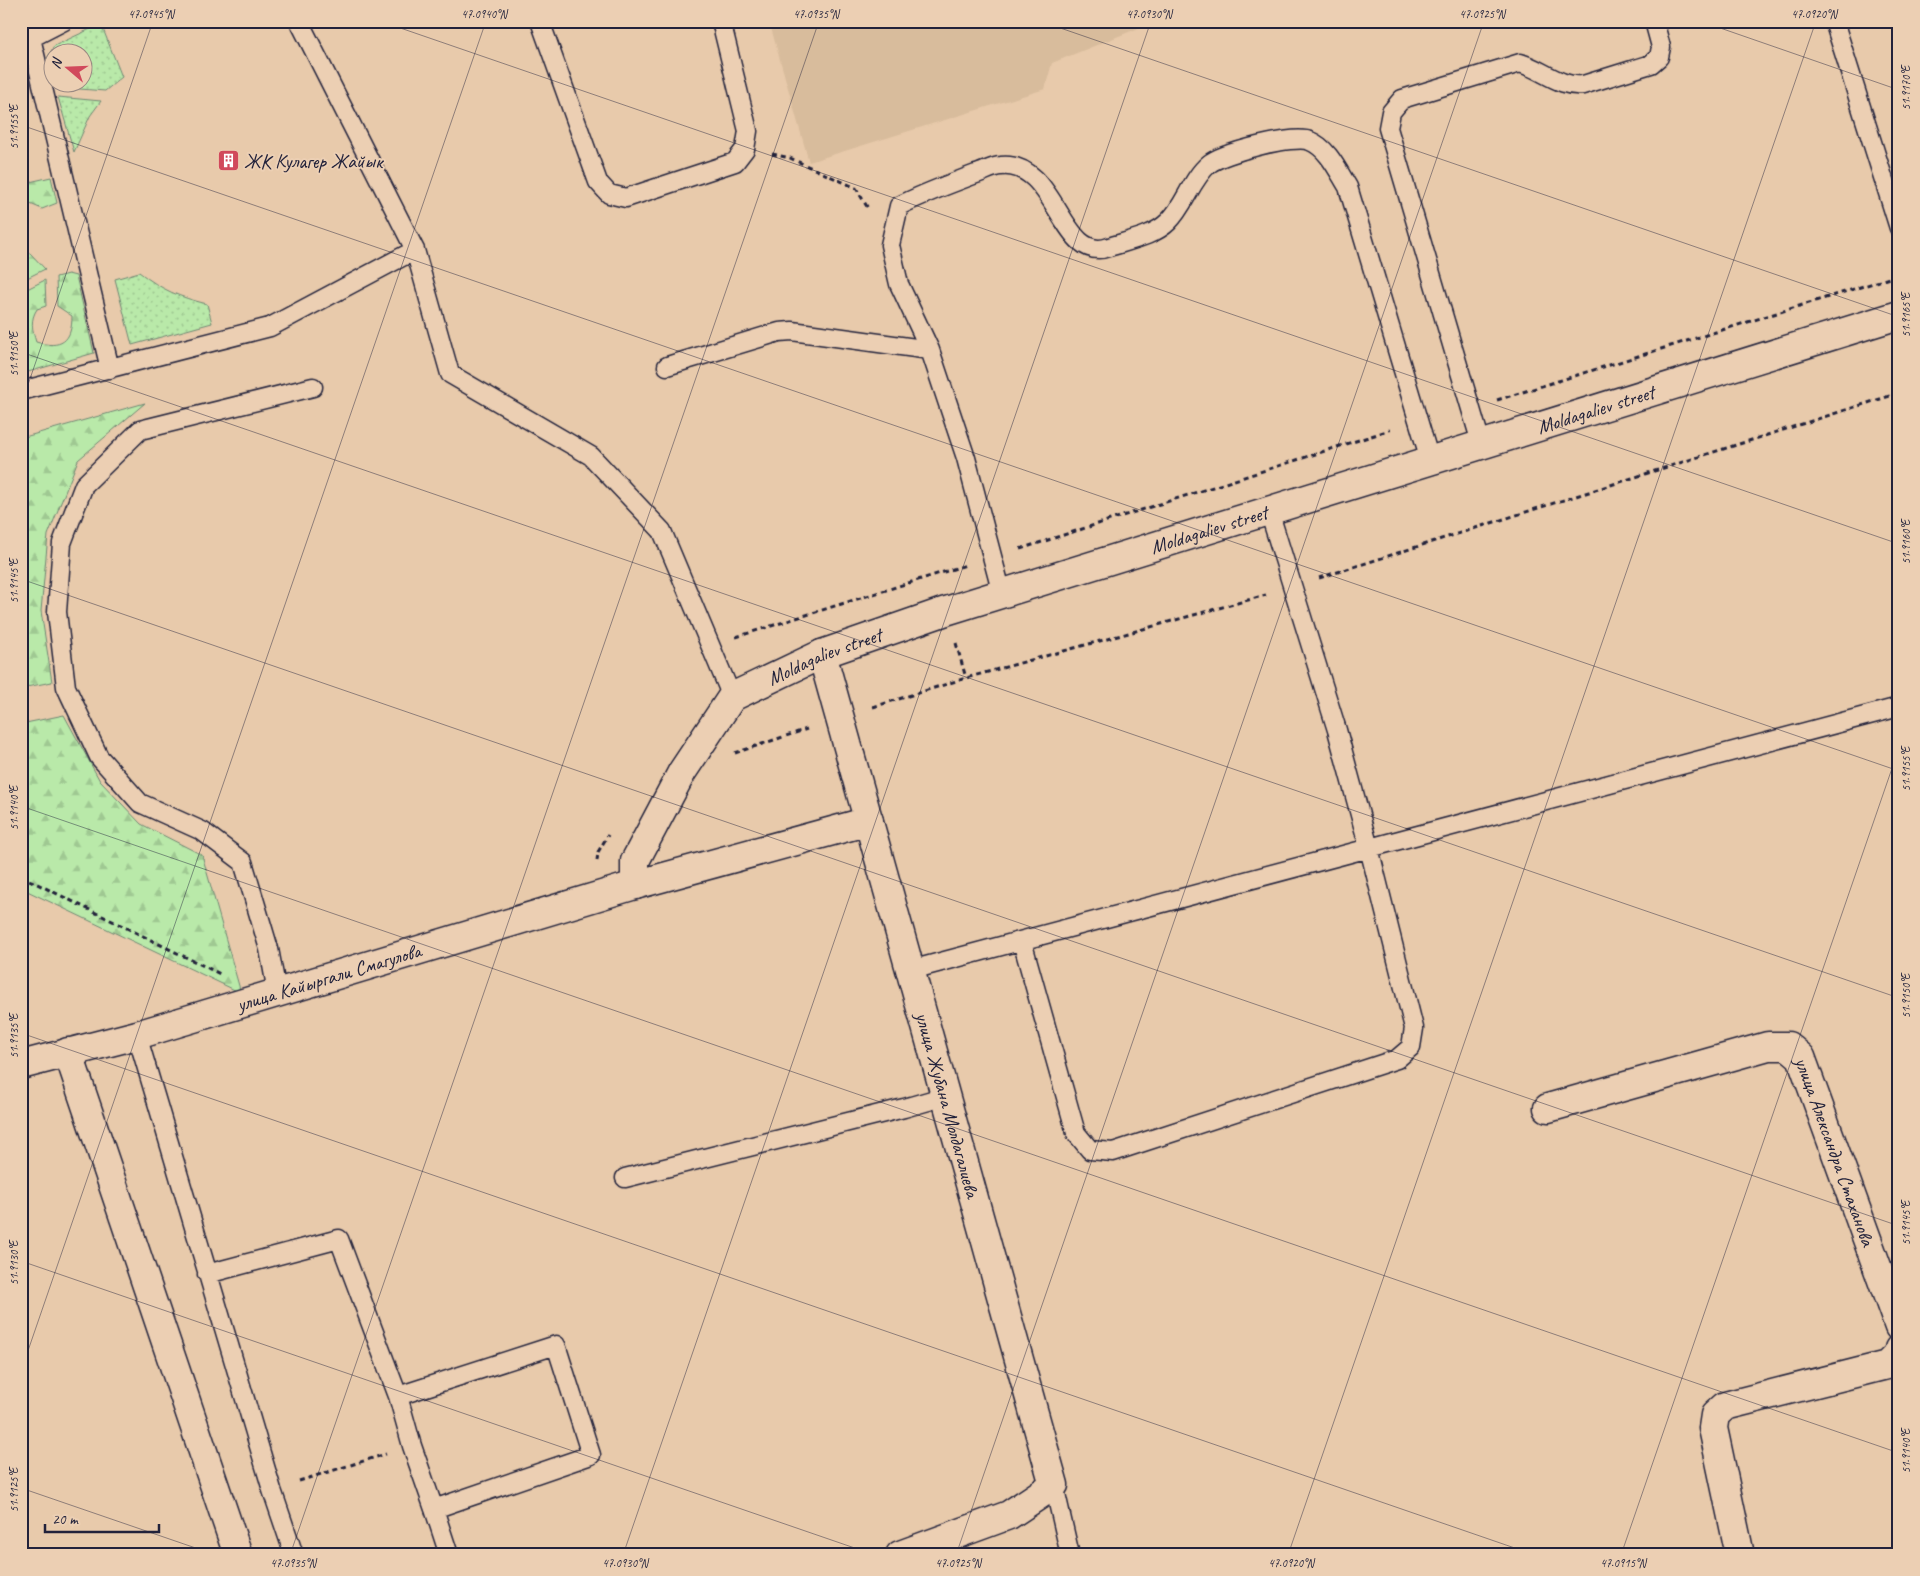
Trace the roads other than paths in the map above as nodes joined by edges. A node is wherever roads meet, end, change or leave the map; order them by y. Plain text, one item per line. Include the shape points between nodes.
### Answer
1 (64, 21) edge
2 (299, 21) edge
3 (540, 21) edge
4 (721, 21) edge
5 (1654, 21) edge
6 (1834, 21) edge
7 (29, 30) edge
8 (1899, 228) edge
9 (415, 250) junction
10 (1899, 315) edge
11 (930, 350) junction
12 (667, 366) dead end
13 (110, 368) junction
14 (313, 387) dead end
15 (21, 391) edge
16 (1481, 443) junction
17 (1430, 460) junction
18 (1269, 511) junction
19 (1002, 594) junction
20 (822, 654) junction
21 (732, 697) junction
22 (1899, 706) edge
23 (869, 821) junction
24 (1369, 848) junction
25 (635, 885) junction
26 (1022, 941) junction
27 (911, 970) junction
28 (276, 985) junction
29 (137, 1035) junction
30 (68, 1052) junction
31 (21, 1065) edge
32 (946, 1096) junction
33 (1548, 1108) dead end
34 (625, 1178) dead end
35 (207, 1274) junction
36 (1899, 1327) edge
37 (1899, 1350) edge
38 (398, 1396) junction
39 (1054, 1486) junction
40 (434, 1509) junction
41 (238, 1555) edge
42 (294, 1555) edge
43 (449, 1555) edge
44 (900, 1555) edge
45 (1070, 1555) edge
46 (1740, 1555) edge

1 - 7 lane
2 - 9 lane
3 - 4 lane via 598,182 609,194 626,198 735,162 745,149 748,130
5 - 16 lane via 1660,47 1659,57 1651,64 1572,87 1520,63 1402,99 1391,112 1388,128
6 - 8 lane
7 - 13 lane
9 - 13 lane via 270,327
9 - 21 lane via 450,374 591,456 662,531
10 - 16 street, Moldagaliev street
11 - 12 lane via 792,331 779,332
11 - 17 lane via 899,284 890,245 899,206 924,193 1001,166 1022,169 1038,179 1076,239 1089,248 1103,249 1168,223 1200,174 1219,158 1294,138 1310,140 1324,150 1348,186
11 - 19 lane via 966,458
13 - 15 lane
14 - 28 lane via 140,430 84,484 62,543 57,612 66,687 99,757 140,803 202,831 243,862 269,949
16 - 17 street, Moldagaliev street
17 - 18 street, Moldagaliev street
18 - 19 street, Moldagaliev street
18 - 24 lane via 1337,730
19 - 20 street, Moldagaliev street via 946,610
20 - 21 street, Moldagaliev street
20 - 23 street, улица Жубана Молдагалиева
21 - 25 street via 682,772 635,860
22 - 24 lane
23 - 25 street, улица Кайыргали Смагулова
23 - 27 street, улица Жубана Молдагалиева
24 - 26 lane
24 - 26 lane via 1414,1028 1411,1047 1397,1059 1113,1152 1090,1150 1076,1133
25 - 28 street, улица Кайыргали Смагулова
26 - 27 lane
27 - 32 street, улица Жубана Молдагалиева
28 - 29 street, улица Кайыргали Смагулова
29 - 30 street, улица Кайыргали Смагулова
29 - 35 lane
30 - 31 street, улица Кайыргали Смагулова
30 - 41 street
32 - 34 lane
32 - 39 street, улица Жубана Молдагалиева
33 - 36 street, улица Александра Стаханова via 1768,1046 1788,1046 1801,1057
35 - 38 lane via 338,1240
35 - 42 lane
37 - 46 street via 1887,1365 1725,1406 1715,1415 1713,1428
38 - 40 lane
38 - 40 lane via 556,1345 591,1455
39 - 44 street via 1010,1515
39 - 45 lane, улица Жубана Молдагалиева
40 - 43 lane

